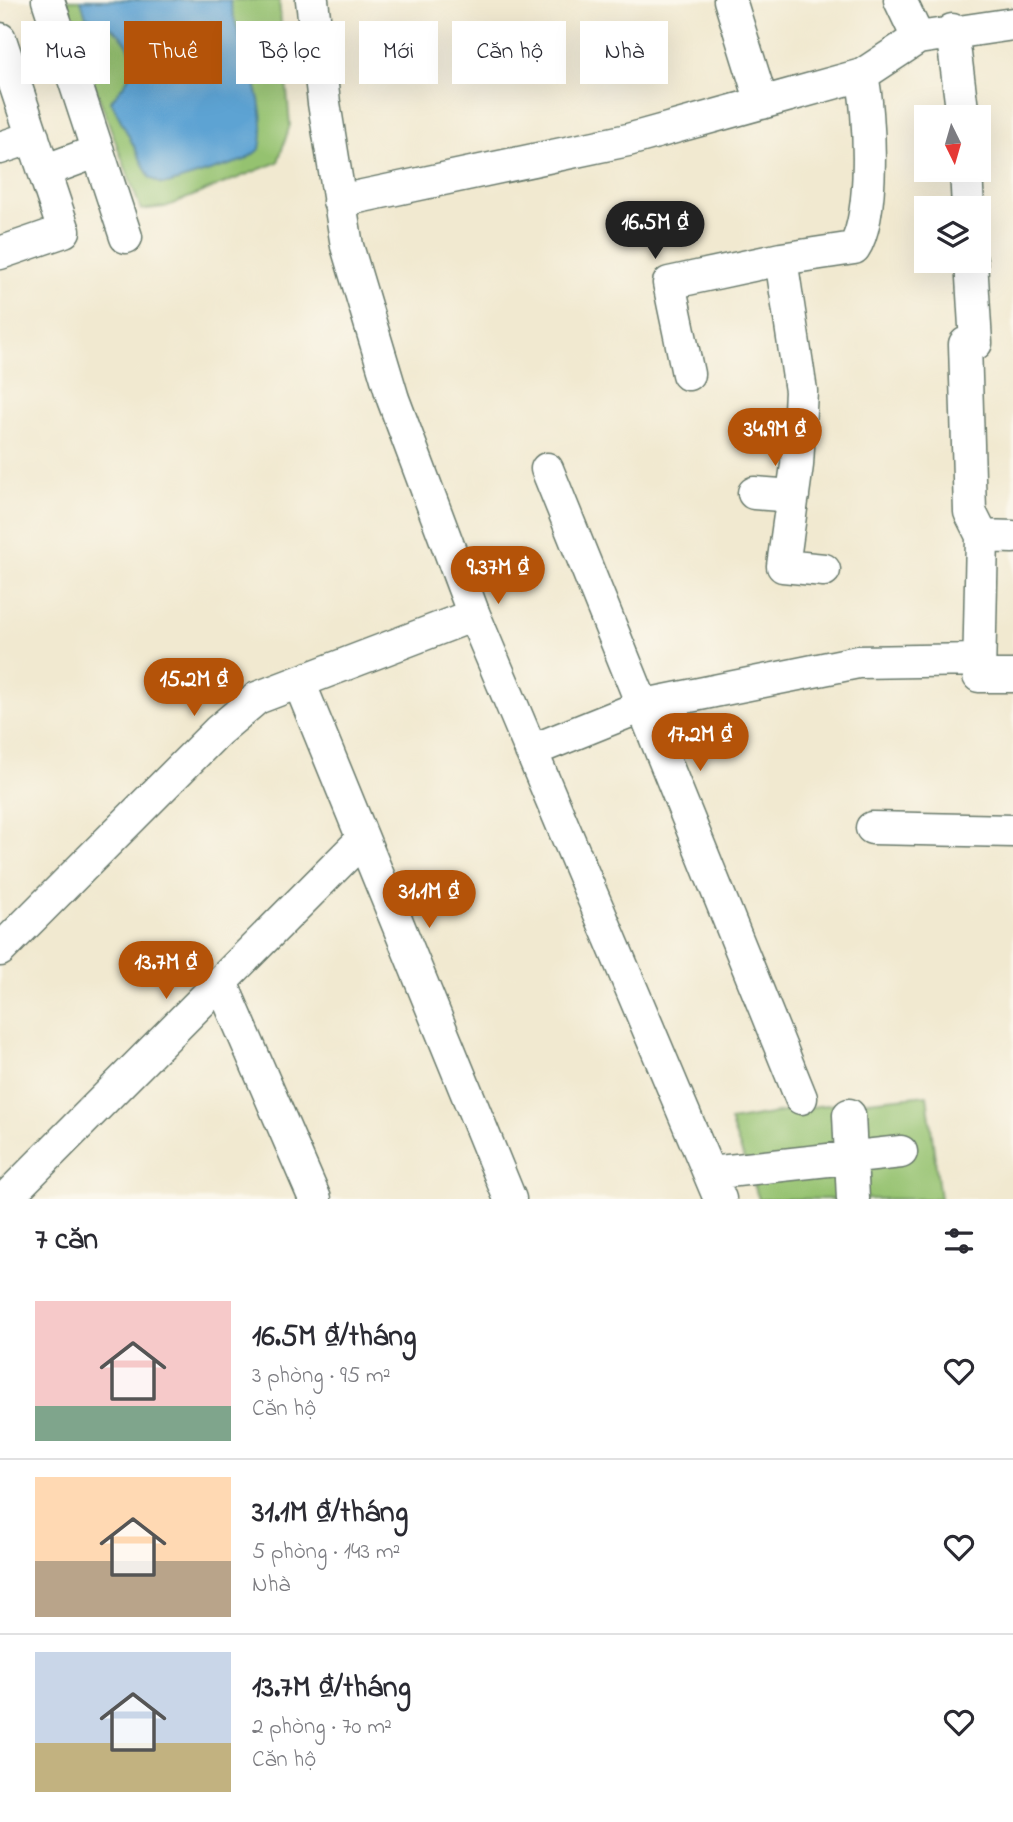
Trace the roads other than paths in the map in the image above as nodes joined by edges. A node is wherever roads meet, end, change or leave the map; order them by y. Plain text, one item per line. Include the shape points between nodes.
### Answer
1 (48, 0) edge
2 (312, 0) edge
3 (730, 0) edge
4 (900, 0) edge
5 (1013, 24) edge
6 (953, 30) junction
7 (0, 38) edge
8 (918, 38) junction
9 (862, 75) junction
10 (762, 103) junction
11 (962, 105) edge
12 (33, 137) junction
13 (0, 148) edge
14 (98, 151) junction
15 (44, 171) junction
16 (339, 201) junction
17 (126, 237) dead end
18 (0, 253) edge
19 (782, 259) junction
20 (972, 273) edge
21 (688, 374) dead end
22 (547, 469) dead end
23 (754, 493) dead end
24 (793, 496) junction
25 (982, 536) junction
26 (1013, 537) edge
27 (824, 570) dead end
28 (474, 615) junction
29 (979, 660) junction
30 (1013, 676) edge
31 (299, 682) junction
32 (645, 705) junction
33 (531, 751) junction
34 (872, 828) dead end
35 (1013, 831) edge
36 (363, 839) junction
37 (0, 950) edge
38 (222, 982) junction
39 (801, 1098) dead end
40 (849, 1115) dead end
41 (901, 1152) dead end
42 (850, 1158) junction
43 (715, 1186) edge
44 (5, 1199) edge
45 (315, 1199) edge
46 (510, 1199) edge
47 (853, 1199) edge

1 - 14 street
2 - 16 street
3 - 10 street
4 - 8 street
5 - 6 street
6 - 8 street
6 - 11 street
7 - 12 street
8 - 9 street
9 - 10 street
9 - 19 street via 867,99 867,213 862,237 854,248 842,252
10 - 16 street via 628,140
12 - 13 street
12 - 15 street
14 - 15 street
14 - 17 street
15 - 18 street via 64,231
16 - 28 street via 356,285 374,342
19 - 21 street via 669,283
19 - 24 street via 801,391
20 - 25 street via 976,343 965,344 970,499
22 - 32 street
23 - 24 street
24 - 27 street via 783,566
25 - 26 street
25 - 29 street
28 - 31 street
28 - 33 street
29 - 30 street via 979,676
29 - 32 street via 858,662
31 - 36 street
31 - 37 street via 257,698 234,716
32 - 33 street
32 - 39 street
33 - 43 street
34 - 35 street
36 - 38 street
36 - 46 street
38 - 44 street
38 - 45 street
40 - 42 street
41 - 42 street
42 - 43 street
42 - 47 street

